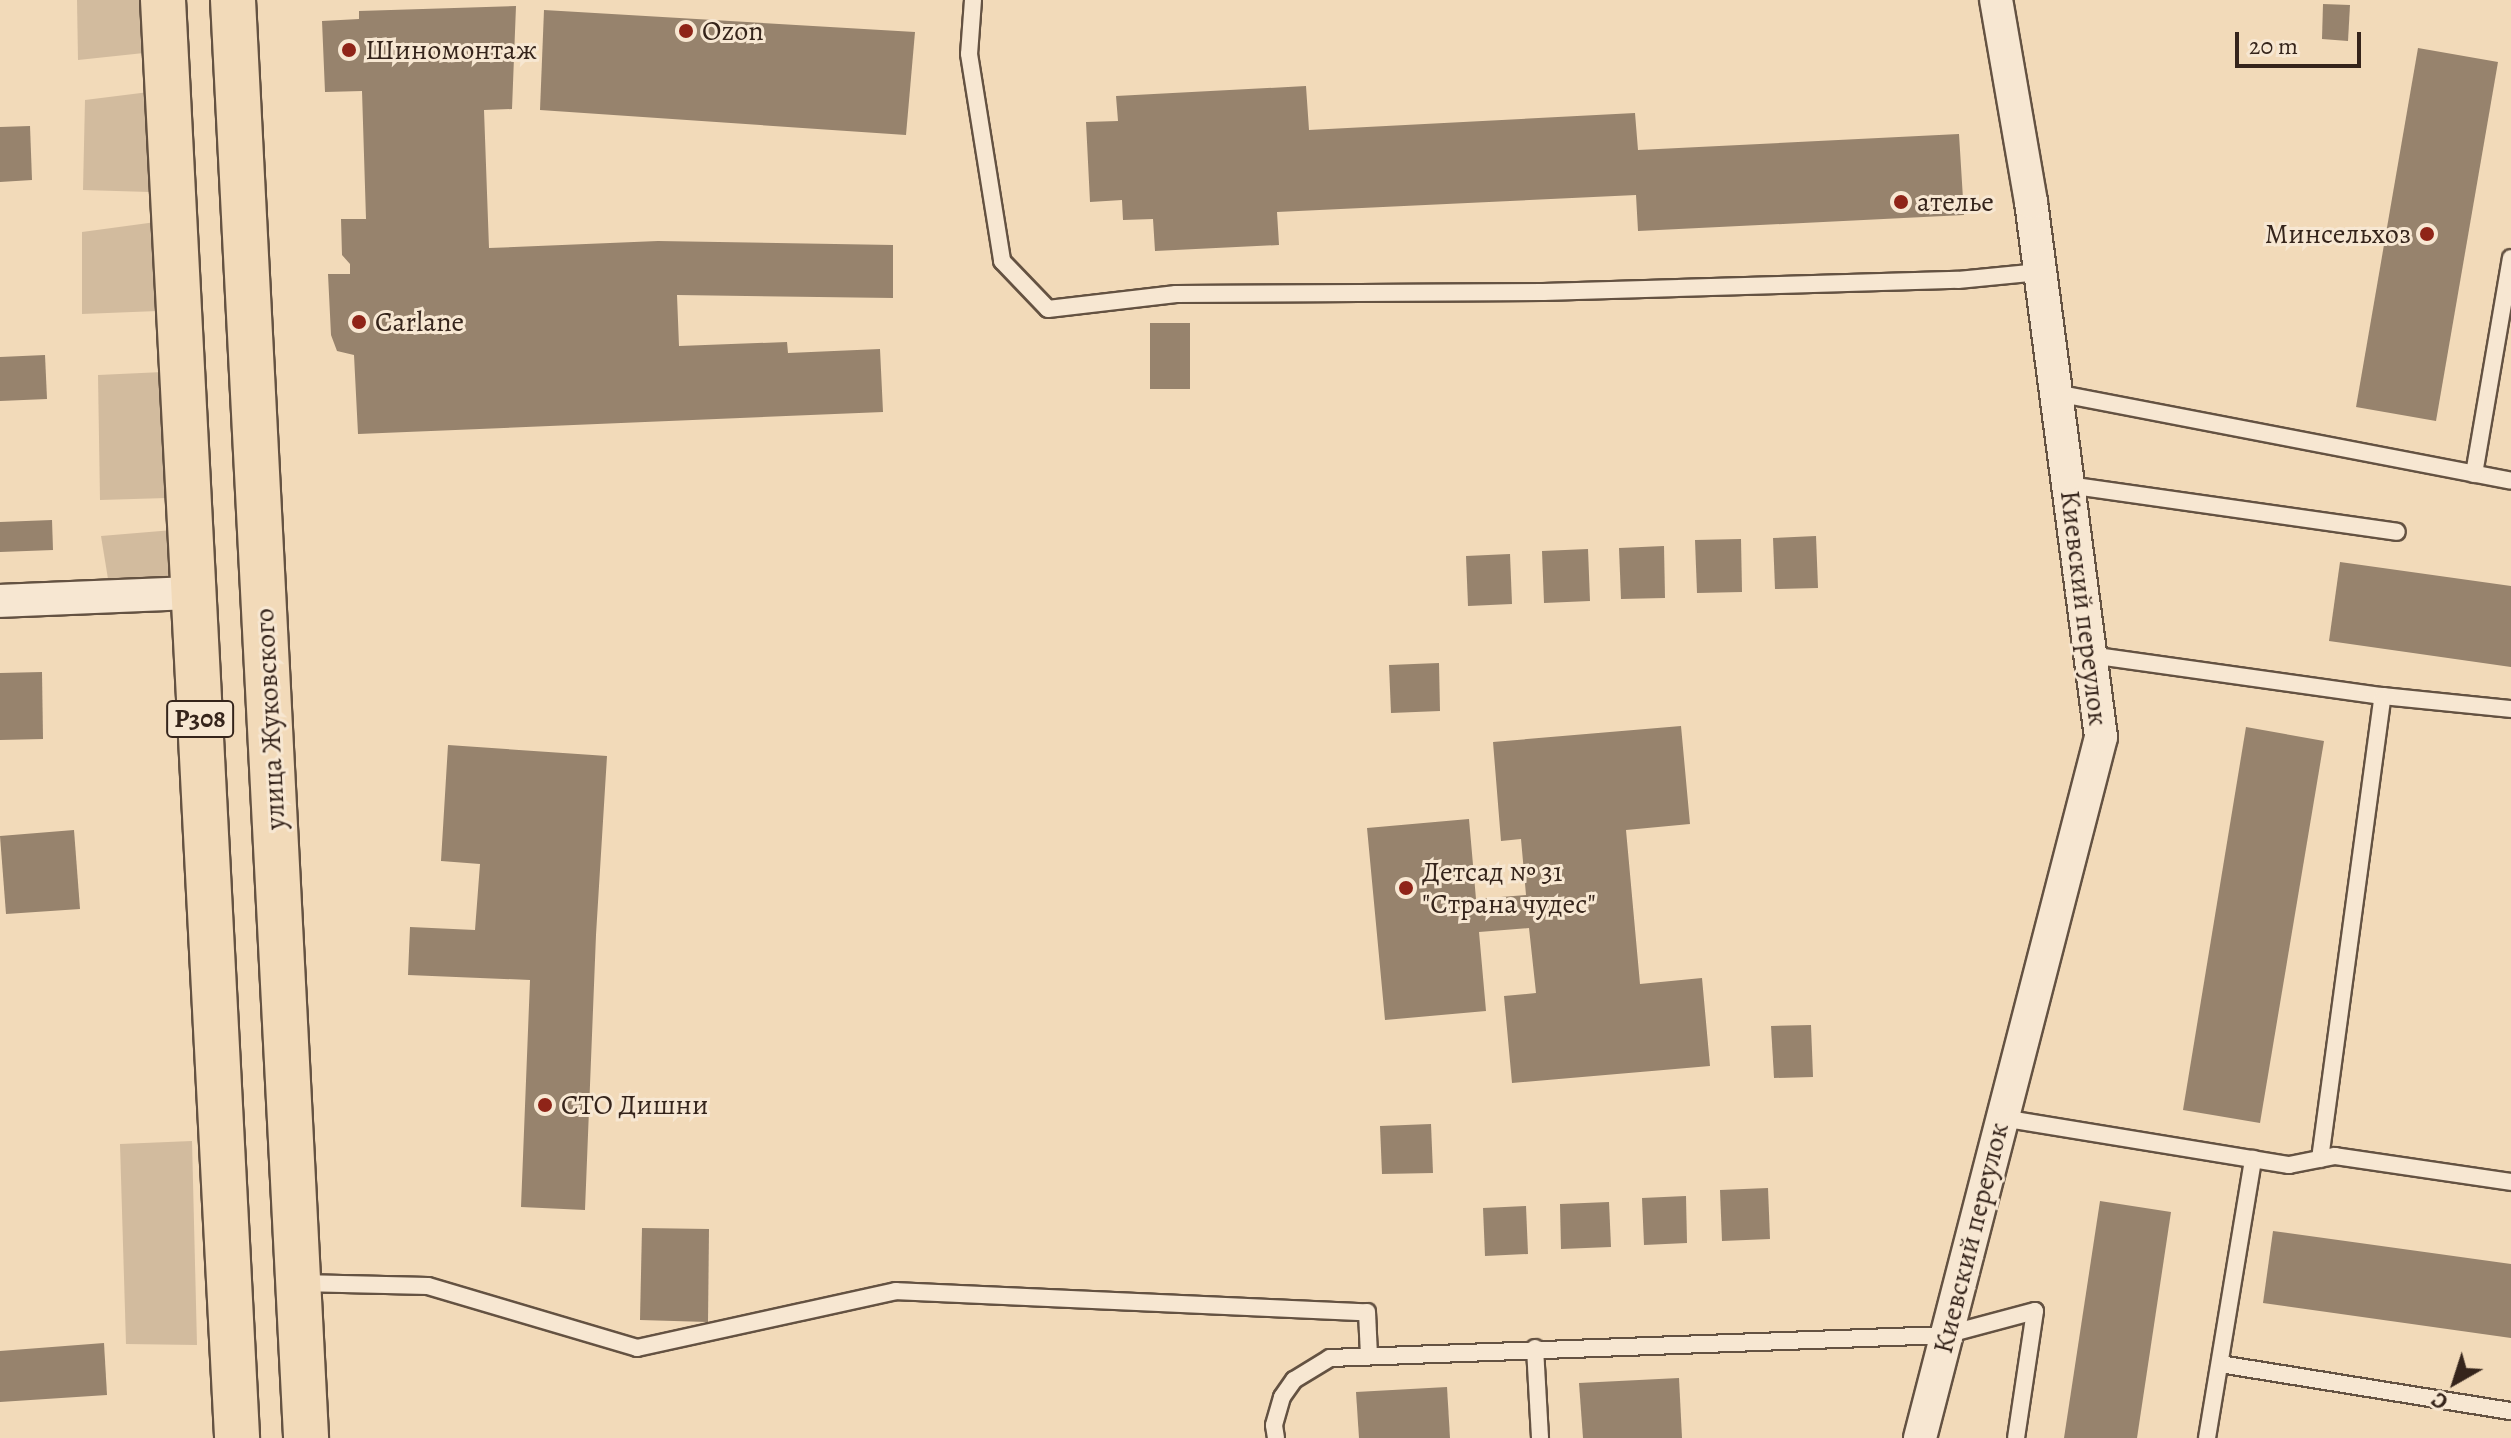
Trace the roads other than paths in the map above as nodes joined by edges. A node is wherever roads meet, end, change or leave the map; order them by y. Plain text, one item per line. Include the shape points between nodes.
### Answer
1 (163, 0) edge
2 (233, 0) edge
3 (973, 0) edge
4 (1996, 0) edge
5 (2511, 258) edge
6 (2040, 272) junction
7 (2056, 393) junction
8 (2474, 474) junction
9 (2511, 481) edge
10 (2068, 485) junction
11 (2397, 532) dead end
12 (193, 593) junction
13 (0, 601) edge
14 (2090, 655) junction
15 (2383, 696) junction
16 (2511, 709) edge
17 (2002, 1118) junction
18 (2253, 1159) junction
19 (2320, 1159) junction
20 (2511, 1182) edge
21 (299, 1283) junction
22 (1945, 1335) junction
23 (1535, 1348) junction
24 (1369, 1356) junction
25 (2220, 1364) junction
26 (2511, 1411) edge
27 (237, 1438) edge
28 (306, 1438) edge
29 (1276, 1438) edge
30 (1540, 1438) edge
31 (1920, 1438) edge
32 (2016, 1438) edge
33 (2207, 1438) edge

1 - 12 main road, P308
2 - 21 main road, улица Жуковского / P308
3 - 6 lane via 969,54 1002,261 1048,309 1176,294 1543,292 1958,280
4 - 6 street, Киевский переулок
5 - 8 lane
6 - 7 street, Киевский переулок
7 - 8 lane
7 - 10 street, Киевский переулок
8 - 9 lane
10 - 11 lane
10 - 14 street, Киевский переулок
12 - 13 street
12 - 27 main road, P308
14 - 15 lane
14 - 17 street, Киевский переулок via 2101,737
15 - 16 lane
15 - 19 lane
17 - 18 lane
17 - 22 street, Киевский переулок
18 - 19 lane via 2289,1165
18 - 25 lane
19 - 20 lane via 2335,1156
21 - 24 lane via 428,1286 637,1348 896,1291 1367,1312
21 - 28 main road, улица Жуковского / P308
22 - 23 lane
22 - 31 street, Киевский переулок
22 - 32 lane via 2035,1311
23 - 24 lane
23 - 30 lane
24 - 29 lane via 1330,1358 1294,1380 1282,1397
25 - 26 lane
25 - 33 lane

